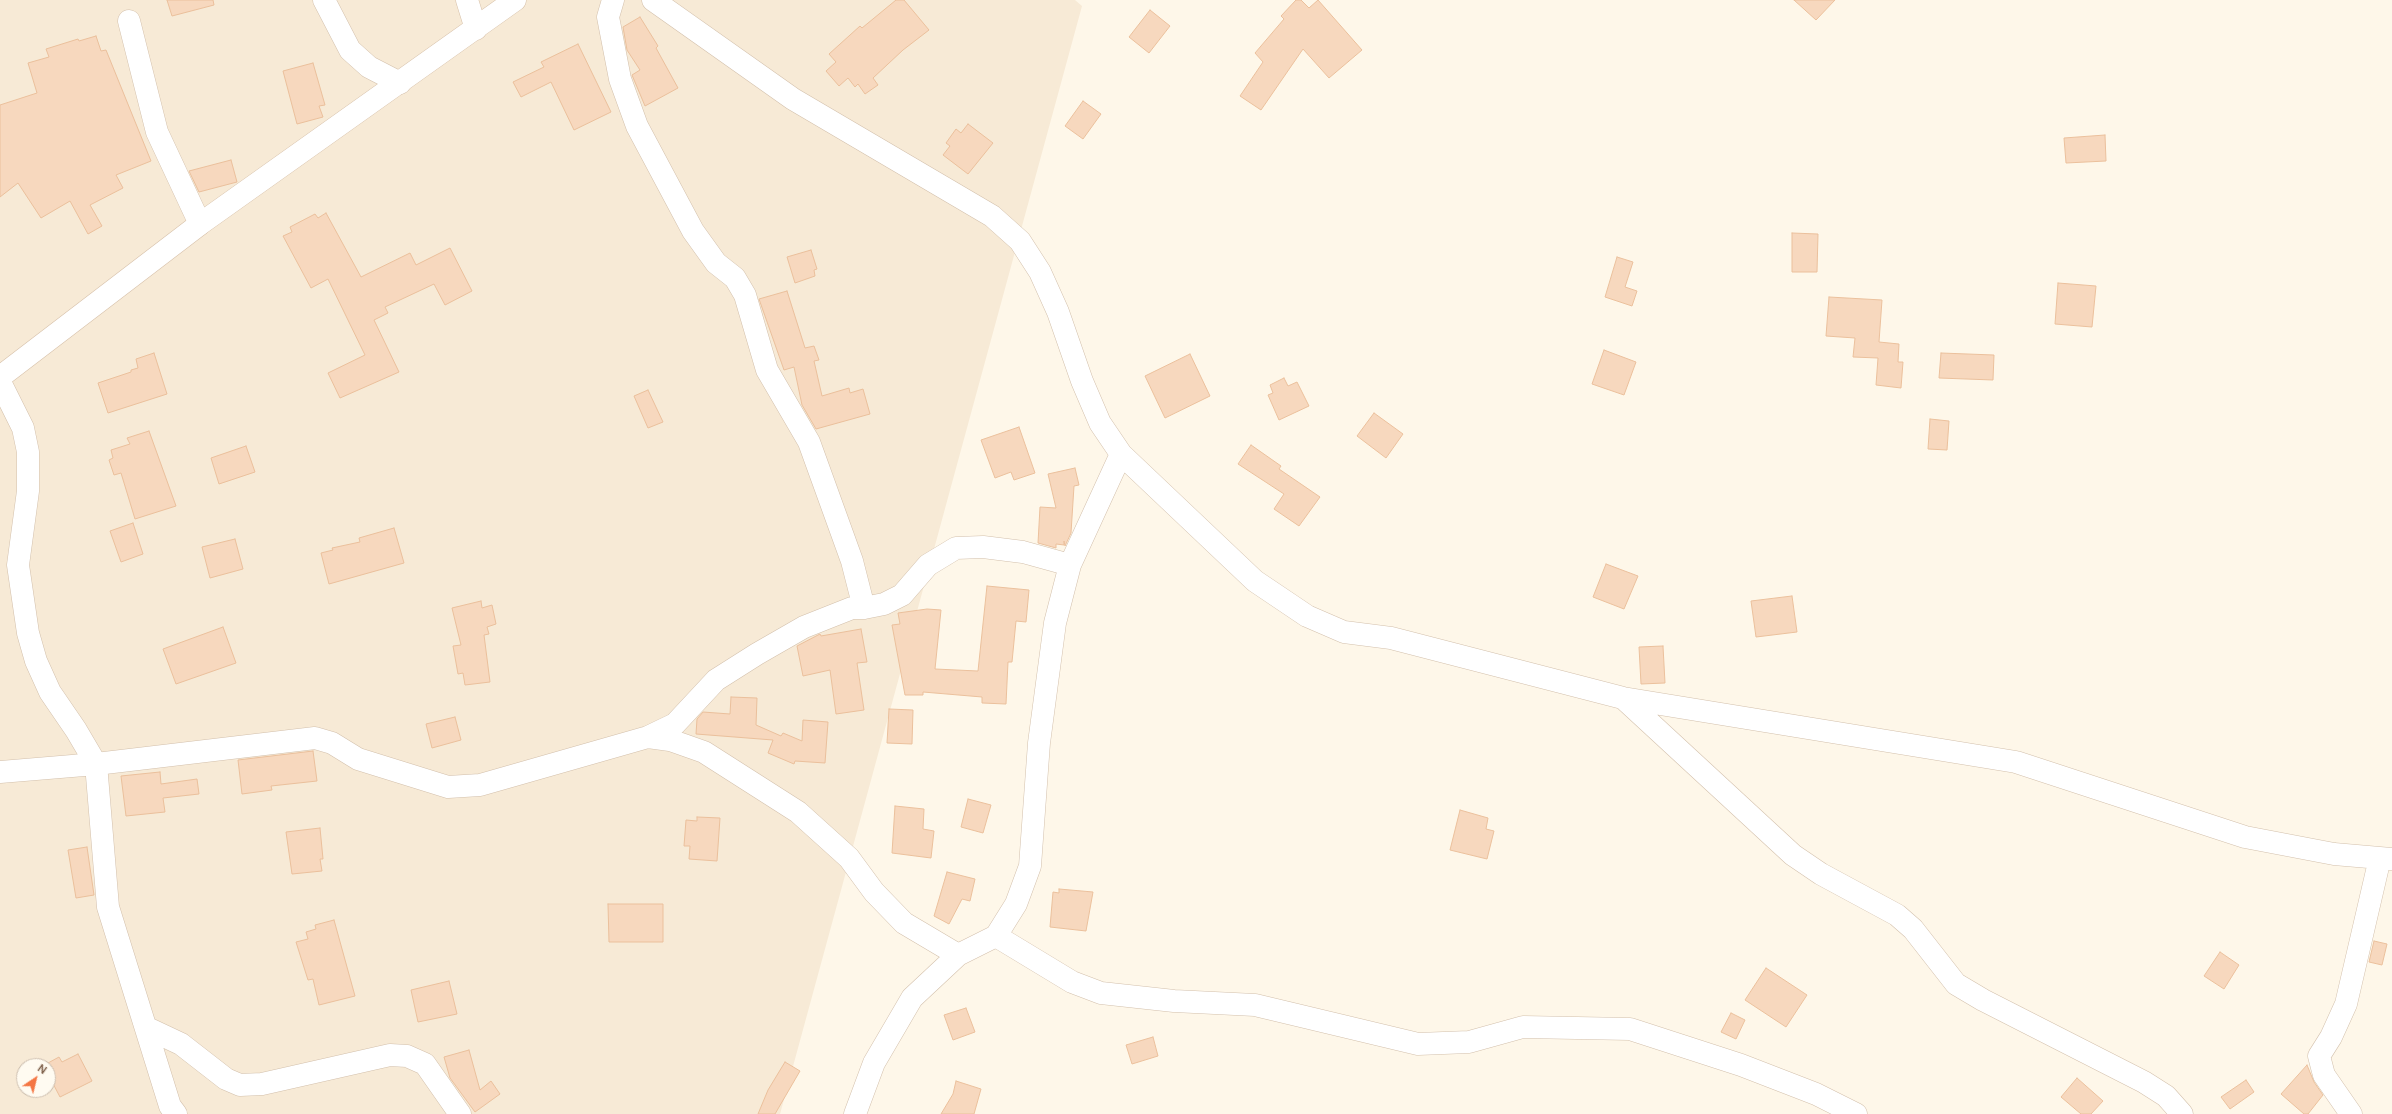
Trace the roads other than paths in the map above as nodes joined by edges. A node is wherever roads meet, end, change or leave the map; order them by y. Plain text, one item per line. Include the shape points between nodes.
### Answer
1 (324, 0) edge
2 (467, 0) edge
3 (515, 0) edge
4 (613, 0) edge
5 (653, 0) edge
6 (129, 21) dead end
7 (476, 28) junction
8 (400, 83) junction
9 (200, 224) junction
10 (0, 378) edge
11 (0, 382) edge
12 (1120, 454) junction
13 (1070, 565) junction
14 (864, 608) junction
15 (1623, 698) junction
16 (648, 737) junction
17 (96, 764) junction
18 (0, 772) edge
19 (2386, 859) edge
20 (996, 936) junction
21 (958, 955) junction
22 (147, 1028) junction
23 (168, 1111) edge
24 (460, 1114) edge
25 (855, 1114) edge
26 (1856, 1114) edge
27 (2182, 1114) edge
28 (2351, 1114) edge

1 - 8 street via 350,50 369,67
2 - 7 street
3 - 7 street
4 - 14 street via 608,17 620,79 637,126 693,231 716,263 735,278 745,294 767,370 809,442 852,561
5 - 12 street via 793,100 992,216 1020,241 1040,272 1100,423
6 - 9 street via 157,132
7 - 8 street
8 - 9 street
9 - 10 street
11 - 17 street via 23,428 28,452 28,491 18,565 28,633 36,661 50,692
12 - 13 street
12 - 15 street via 1255,581 1307,616 1344,632 1392,638
13 - 14 street via 1023,552 983,547 956,548 928,565 902,595 884,604
13 - 20 street via 1055,623 1039,743 1030,866 1016,904
14 - 16 street via 852,608 804,627 757,654 716,680 675,724
15 - 19 street via 2016,762 2245,837 2334,854
15 - 27 street via 1793,855 1821,874 1897,915 1913,929 1956,984 2144,1082 2166,1096
16 - 17 street via 480,785 448,787 358,759 332,743 315,738
16 - 21 street via 670,740 704,752 798,812 849,858 874,892 904,923
17 - 18 street
17 - 22 street via 108,907
19 - 28 street via 2346,1004 2319,1056 2324,1075
20 - 21 street
20 - 26 street via 1072,982 1101,993 1174,1001 1255,1005 1418,1044 1469,1042 1523,1027 1630,1029 1741,1065 1816,1094
21 - 25 street via 912,998 874,1063
22 - 23 street
22 - 24 street via 181,1044 226,1079 240,1085 262,1084 390,1055 407,1056 425,1064

